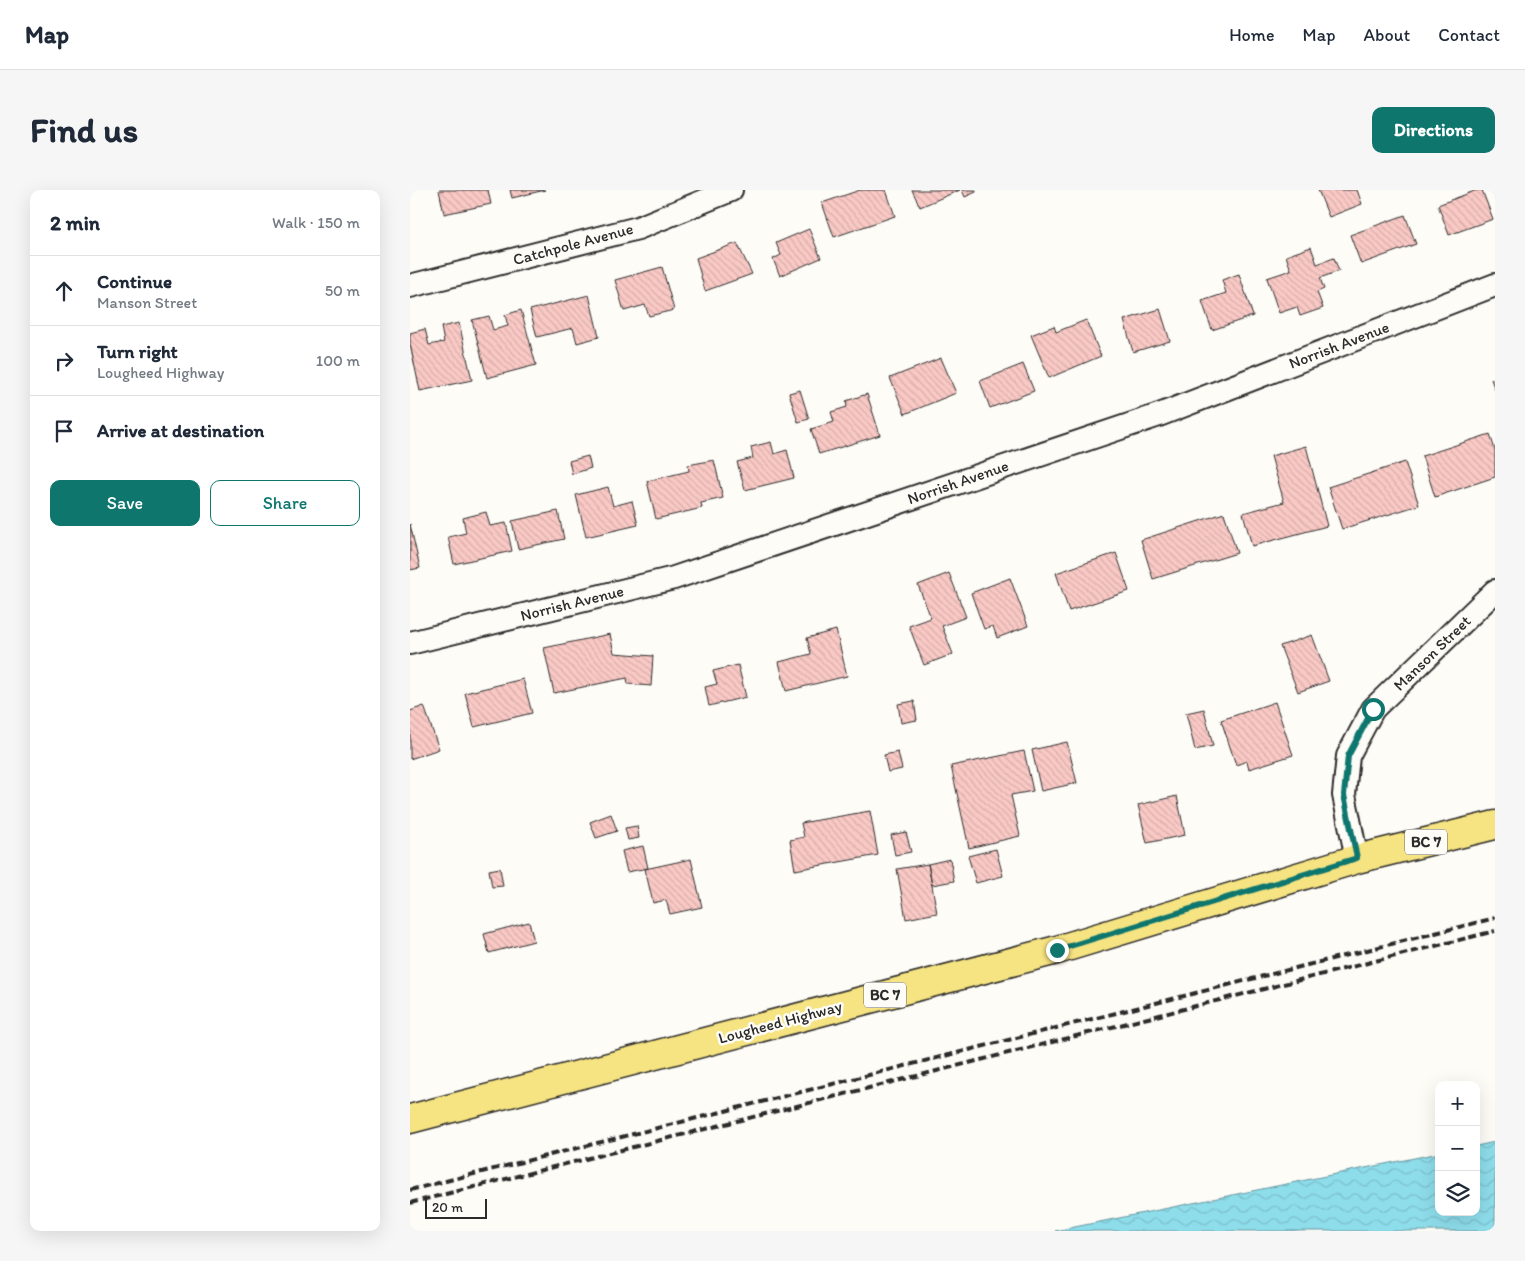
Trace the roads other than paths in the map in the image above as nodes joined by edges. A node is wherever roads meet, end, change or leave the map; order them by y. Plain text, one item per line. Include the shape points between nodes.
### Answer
1 (731, 190) edge
2 (1495, 284) edge
3 (410, 286) edge
4 (1495, 591) edge
5 (410, 643) edge
6 (1495, 825) edge
7 (1357, 858) junction
8 (410, 1119) edge

1 - 3 street, Catchpole Avenue via 638,228
2 - 5 street, Norrish Avenue via 1159,414 674,578
4 - 7 street, Manson Street via 1373,709 1348,756 1344,795
6 - 7 main road, Lougheed Highway / BC 7
7 - 8 main road, Lougheed Highway / BC 7 via 1057,950

